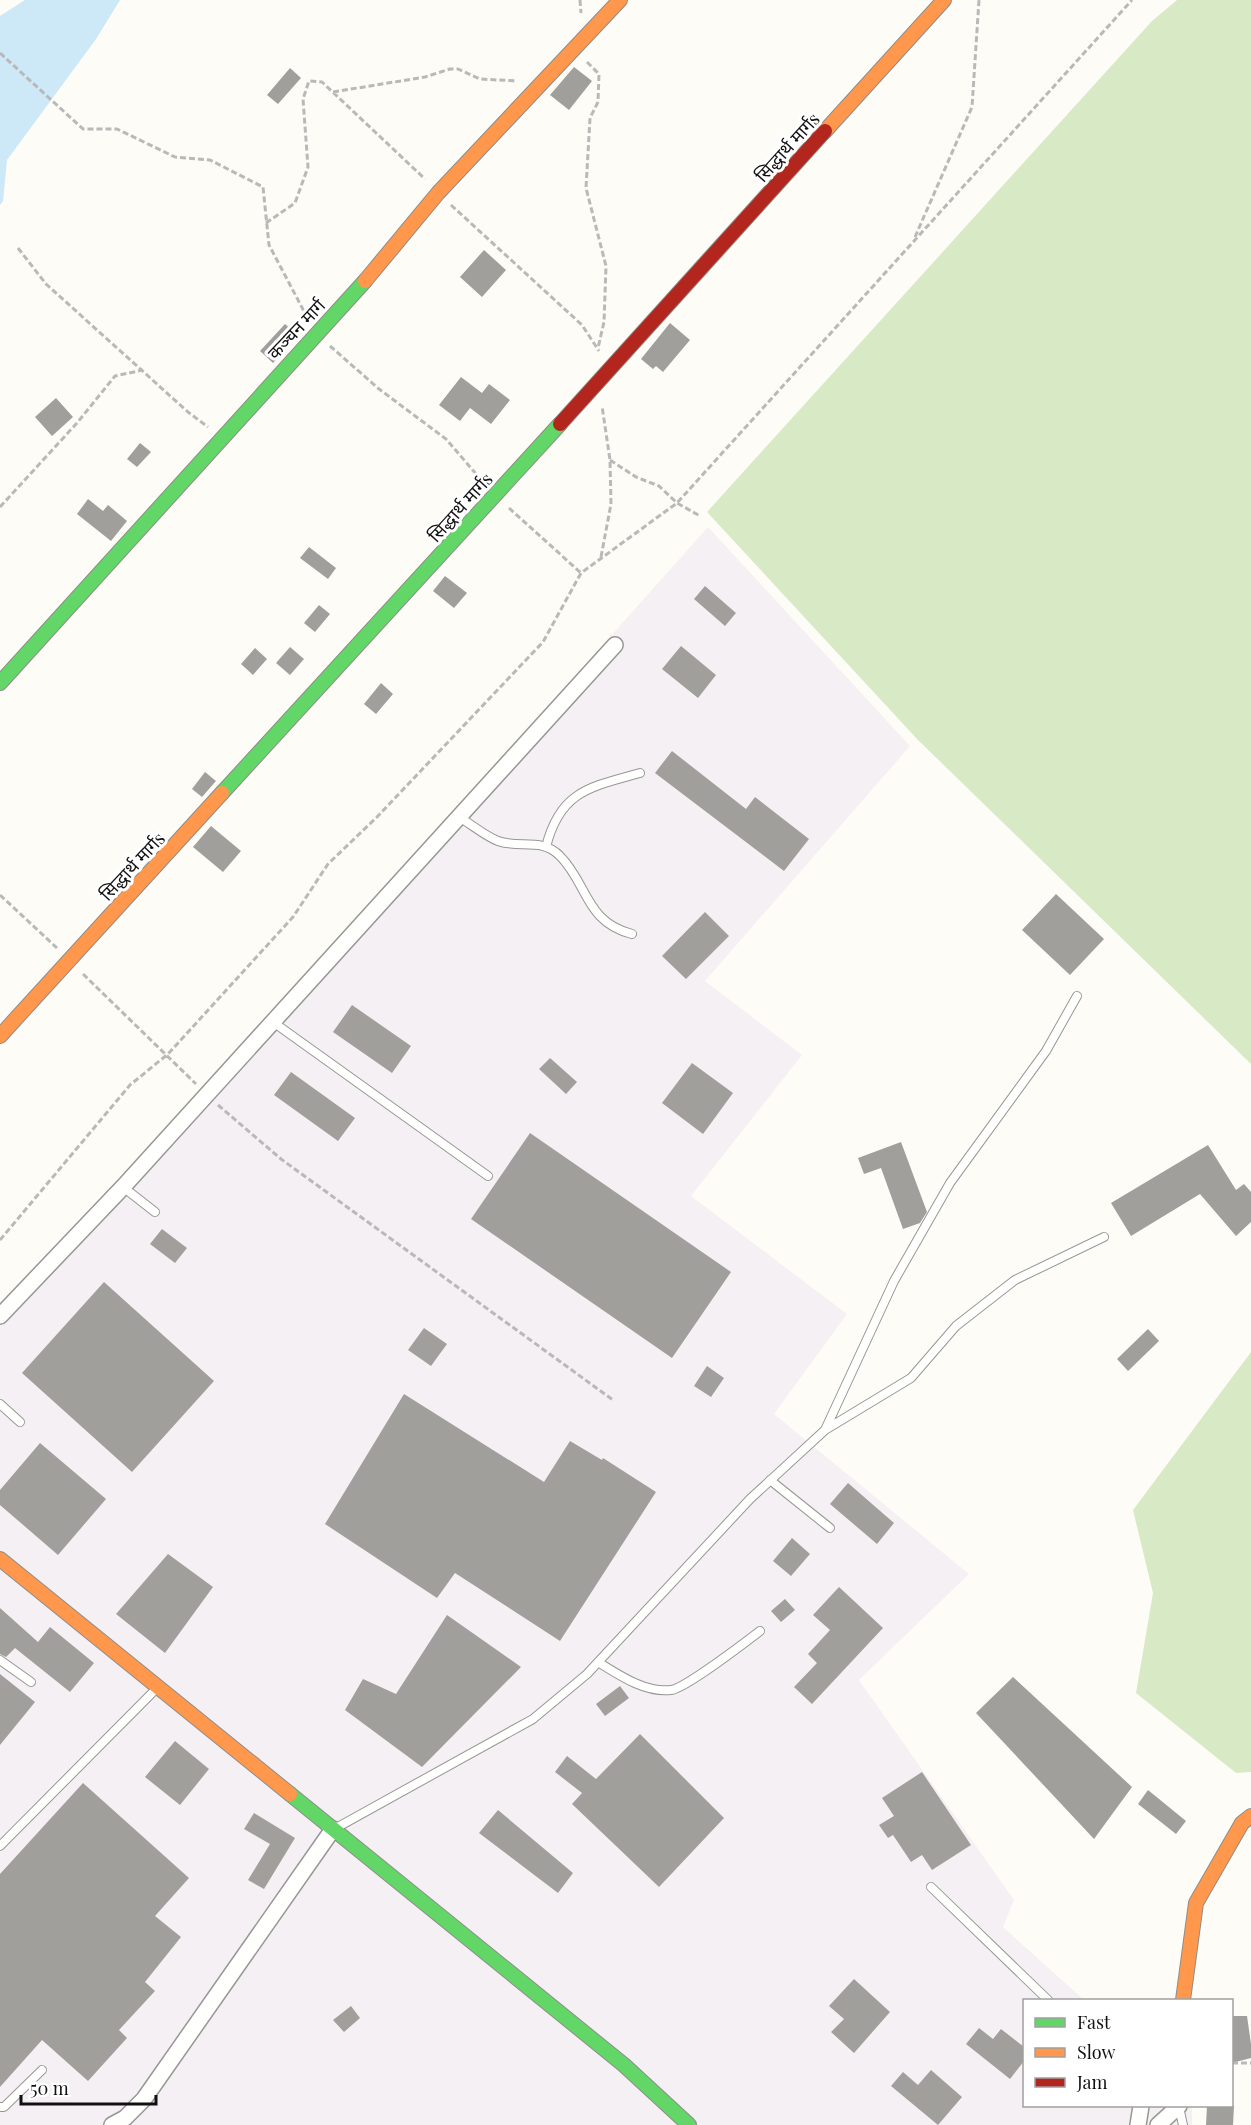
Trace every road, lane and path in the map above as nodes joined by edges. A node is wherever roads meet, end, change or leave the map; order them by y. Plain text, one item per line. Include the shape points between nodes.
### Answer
1 (620, 0) edge
2 (944, 0) edge
3 (980, 0) edge
4 (1132, 0) edge
5 (575, 48) junction
6 (0, 53) edge
7 (545, 79) junction
8 (333, 92) junction
9 (51, 100) dead end
10 (438, 193) junction
11 (266, 223) dead end
12 (913, 242) junction
13 (18, 248) dead end
14 (598, 348) junction
15 (143, 370) junction
16 (600, 380) junction
17 (222, 437) junction
18 (610, 460) junction
19 (677, 503) junction
20 (0, 507) edge
21 (700, 516) dead end
22 (601, 558) junction
23 (615, 645) dead end
24 (0, 683) edge
25 (640, 773) dead end
26 (459, 817) junction
27 (546, 847) junction
28 (0, 895) edge
29 (632, 934) dead end
30 (69, 960) junction
31 (1077, 996) dead end
32 (273, 1022) junction
33 (0, 1036) edge
34 (168, 1054) junction
35 (206, 1095) junction
36 (488, 1176) dead end
37 (123, 1187) junction
38 (155, 1212) dead end
39 (1104, 1237) dead end
40 (0, 1240) edge
41 (0, 1316) edge
42 (613, 1400) dead end
43 (0, 1404) edge
44 (20, 1422) dead end
45 (825, 1430) junction
46 (770, 1480) junction
47 (830, 1528) dead end
48 (0, 1559) edge
49 (760, 1630) dead end
50 (0, 1660) edge
51 (598, 1662) junction
52 (31, 1682) dead end
53 (158, 1687) junction
54 (1251, 1815) edge
55 (333, 1829) junction
56 (0, 1846) edge
57 (931, 1887) dead end
58 (1046, 1999) edge
59 (1184, 1999) edge
60 (1233, 2064) edge
61 (1251, 2064) edge
62 (42, 2070) dead end
63 (0, 2107) edge
64 (1141, 2107) edge
65 (1178, 2107) edge
66 (1179, 2107) edge
67 (112, 2125) edge
68 (689, 2125) edge
69 (1138, 2125) edge
70 (1158, 2125) edge
71 (1183, 2125) edge

1 - 5 street, कञ्चन मार्ग
2 - 16 street, सिद्धार्थ मार्गs
3 - 12 path via 972,107
4 - 12 path
5 - 7 street, कञ्चन मार्ग
5 - 14 path via 599,74 598,102 590,118 586,188 606,266 604,322
6 - 9 path
7 - 8 path via 502,82 450,69 425,77
7 - 10 street, कञ्चन मार्ग
8 - 10 path
8 - 11 path via 322,82 309,81 303,99 308,167 295,203
10 - 14 path via 582,324
10 - 17 street, कञ्चन मार्ग via 366,280
12 - 19 path
13 - 15 path via 46,284
14 - 16 path
15 - 17 path
15 - 20 path via 115,376
16 - 18 path
16 - 30 street, सिद्धार्थ मार्गs
17 - 24 street, कञ्चन मार्ग
18 - 19 path via 659,486
18 - 22 path via 611,504
19 - 21 path
19 - 22 path
22 - 34 path via 581,573 543,642 328,864 293,917
23 - 26 street
25 - 27 lane via 576,794 554,825
26 - 27 lane via 499,842
26 - 32 street
27 - 29 lane via 560,855 593,908 613,929
28 - 30 path
30 - 33 street, सिद्धार्थ मार्गs
30 - 34 path
31 - 45 lane via 1046,1051 950,1184 894,1281
32 - 35 street
32 - 36 lane
34 - 35 path
34 - 40 path via 130,1085
35 - 37 street
35 - 42 path via 281,1160
37 - 38 lane
37 - 41 street
39 - 45 lane via 1015,1280 956,1326 911,1378
43 - 44 lane
45 - 46 lane
46 - 47 lane
46 - 51 lane
48 - 53 street
49 - 51 lane via 673,1691 649,1688
50 - 52 lane
51 - 55 lane via 533,1719
53 - 55 street
53 - 56 lane
54 - 59 street via 1242,1823 1197,1903
55 - 67 street via 144,2099
55 - 68 street via 624,2065
57 - 58 lane
60 - 61 path
62 - 63 lane
64 - 69 street
65 - 70 street
66 - 71 lane

